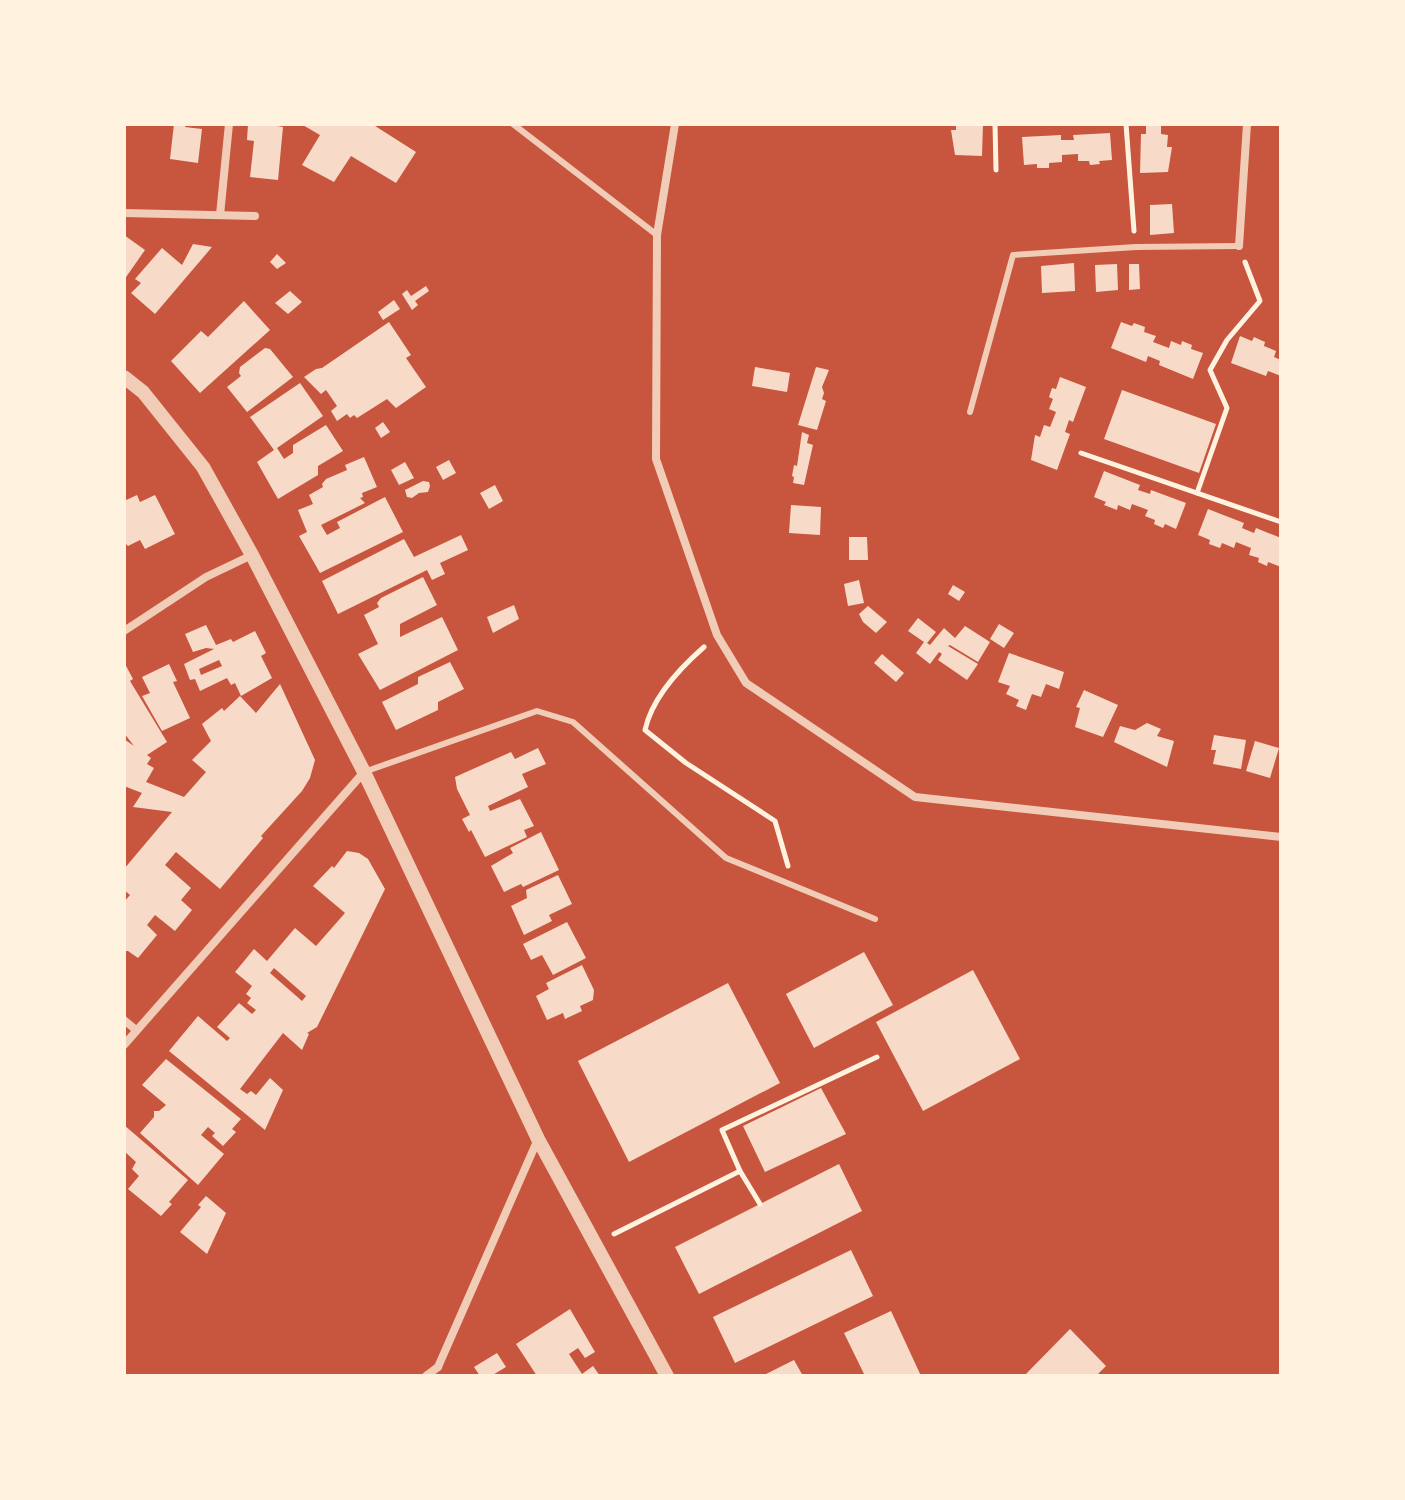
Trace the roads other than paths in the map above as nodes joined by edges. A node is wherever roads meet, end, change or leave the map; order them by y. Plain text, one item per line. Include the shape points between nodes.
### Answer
1 (229, 124) edge
2 (513, 124) edge
3 (675, 124) edge
4 (1247, 124) edge
5 (124, 213) edge
6 (220, 215) junction
7 (255, 216) dead end
8 (657, 235) junction
9 (1239, 246) joint
10 (124, 377) edge
11 (970, 412) dead end
12 (252, 555) junction
13 (124, 631) edge
14 (364, 772) junction
15 (1281, 837) edge
16 (875, 919) dead end
17 (124, 1020) edge
18 (136, 1030) junction
19 (124, 1045) edge
20 (538, 1139) junction
21 (438, 1367) junction
22 (426, 1376) edge
23 (444, 1376) edge
24 (667, 1376) edge

1 - 6 street
2 - 8 lane
3 - 8 street
4 - 9 street
5 - 6 street
6 - 7 street
8 - 15 street via 656,459 717,635 746,683 915,797
9 - 11 lane via 1013,255
10 - 12 street via 143,392 203,467
12 - 13 street via 206,577
12 - 14 street
14 - 16 lane via 537,711 573,722 726,858
14 - 18 street
14 - 20 street
17 - 18 street
18 - 19 street
20 - 21 street
20 - 24 street
21 - 22 street
21 - 23 street

